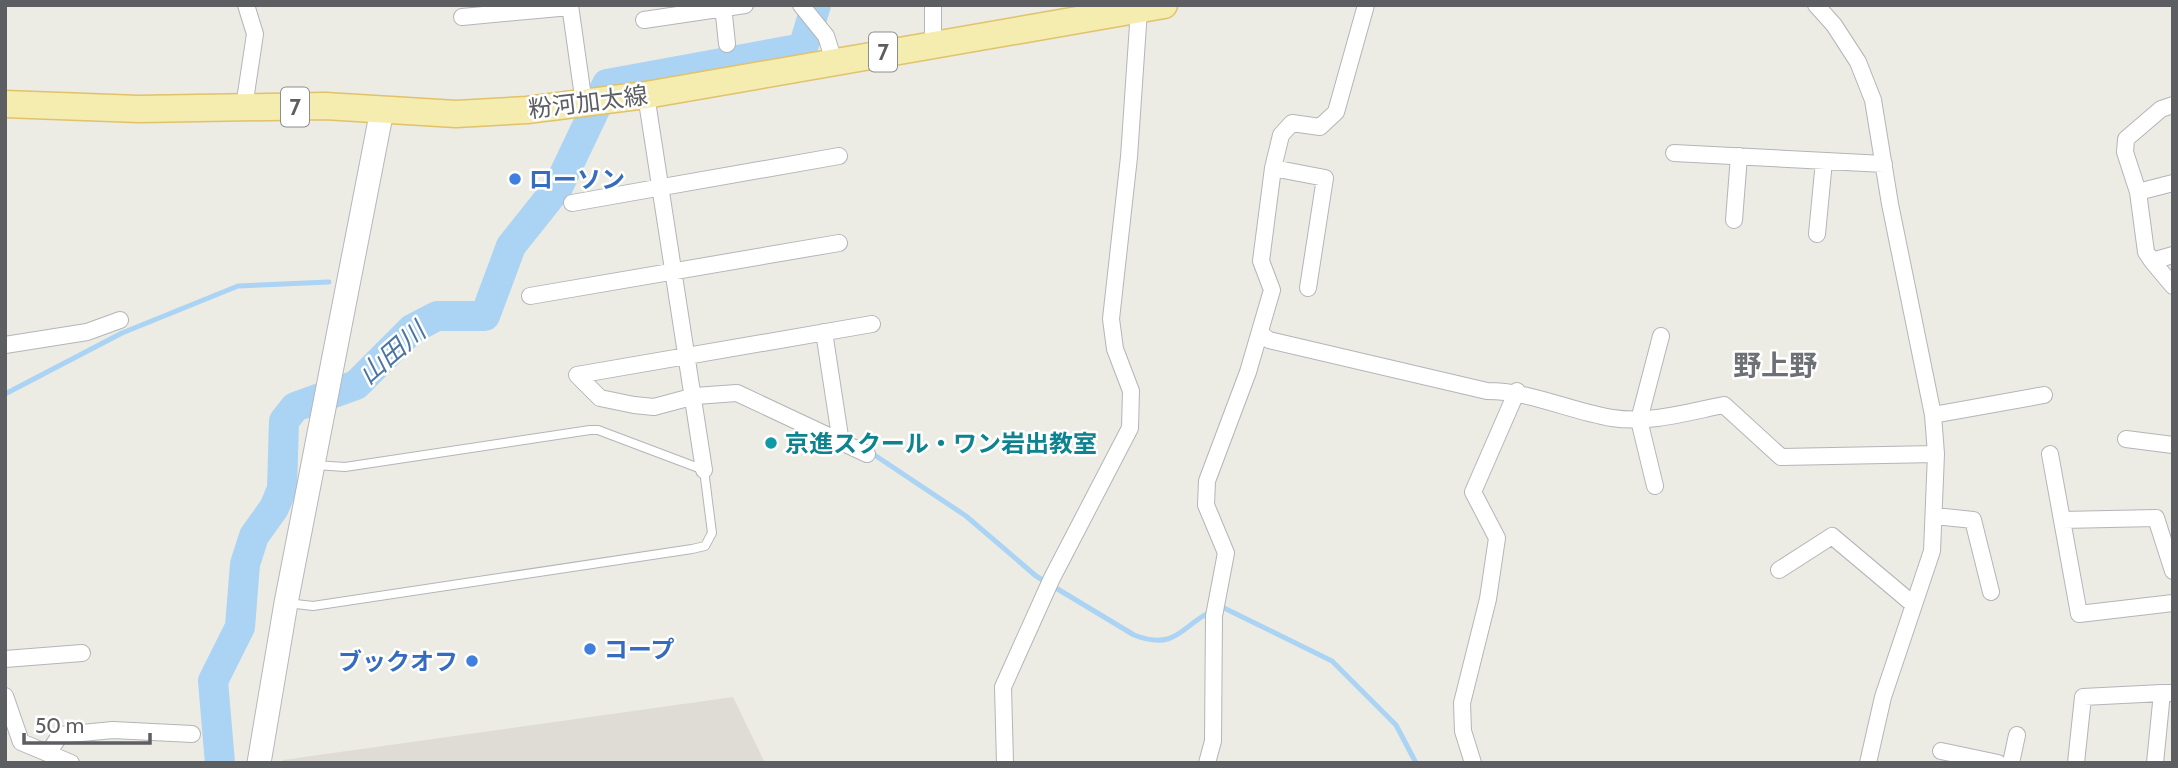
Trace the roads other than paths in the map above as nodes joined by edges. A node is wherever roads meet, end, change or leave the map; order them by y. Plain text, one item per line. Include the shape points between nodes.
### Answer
1 (246, 5) edge
2 (745, 5) edge
3 (802, 5) edge
4 (933, 5) edge
5 (1366, 5) edge
6 (1816, 5) edge
7 (570, 6) edge
8 (723, 7) edge
9 (1151, 7) edge
10 (462, 18) dead end
11 (644, 20) dead end
12 (933, 43) junction
13 (727, 44) dead end
14 (834, 61) junction
15 (646, 95) junction
16 (593, 103) junction
17 (5, 104) edge
18 (2173, 105) edge
19 (244, 107) junction
20 (382, 110) junction
21 (1674, 153) dead end
22 (839, 156) dead end
23 (1739, 156) junction
24 (1824, 161) junction
25 (1884, 164) junction
26 (1273, 168) junction
27 (2173, 183) edge
28 (661, 187) junction
29 (2138, 192) junction
30 (572, 203) dead end
31 (1734, 220) dead end
32 (1817, 234) dead end
33 (839, 243) dead end
34 (2173, 254) edge
35 (2152, 261) junction
36 (674, 270) junction
37 (2173, 286) edge
38 (1308, 288) dead end
39 (530, 296) dead end
40 (120, 320) dead end
41 (872, 324) dead end
42 (824, 332) junction
43 (1260, 333) junction
44 (1661, 336) dead end
45 (5, 345) edge
46 (688, 357) junction
47 (1517, 391) junction
48 (2044, 394) dead end
49 (695, 396) junction
50 (1933, 415) junction
51 (1639, 420) junction
52 (2126, 439) dead end
53 (841, 443) junction
54 (2173, 445) edge
55 (867, 454) dead end
56 (1936, 454) junction
57 (2050, 454) dead end
58 (315, 466) junction
59 (704, 470) junction
60 (1655, 486) dead end
61 (1935, 516) junction
62 (2062, 520) junction
63 (1779, 570) dead end
64 (2173, 571) edge
65 (1991, 592) dead end
66 (286, 603) junction
67 (2173, 603) edge
68 (1914, 605) junction
69 (82, 653) dead end
70 (5, 659) edge
71 (2167, 693) edge
72 (5, 696) edge
73 (192, 734) dead end
74 (2017, 735) dead end
75 (1941, 751) dead end
76 (49, 752) junction
77 (71, 763) edge
78 (259, 763) edge
79 (1005, 763) edge
80 (1207, 763) edge
81 (1473, 763) edge
82 (1868, 763) edge
83 (1998, 763) edge
84 (2011, 763) edge
85 (2076, 763) edge
86 (2155, 763) edge

1 - 19 street via 255,34
2 - 8 street
3 - 14 street via 819,24
4 - 12 street
5 - 26 street via 1336,112 1320,127 1292,123 1281,135
6 - 25 street via 1858,62 1873,100
7 - 10 street
7 - 16 street
8 - 11 street
8 - 13 street
9 - 12 main road, 粉河加太線 / 7
9 - 79 street via 1111,319 1115,349 1131,391 1130,428 1052,578 1003,687
12 - 14 main road, 粉河加太線 / 7
14 - 15 main road, 粉河加太線 / 7
15 - 16 main road, 粉河加太線 / 7
15 - 28 street
16 - 20 main road, 粉河加太線 / 7 via 456,114
17 - 19 main road, 粉河加太線 / 7
18 - 29 street via 2161,108 2126,139 2125,152
19 - 20 main road, 粉河加太線 / 7
20 - 58 street
21 - 23 street
22 - 28 street
23 - 24 street
23 - 31 street
24 - 25 street
24 - 32 street
25 - 50 street
26 - 38 street via 1325,178
26 - 43 street via 1261,261 1272,289
27 - 29 street
28 - 30 street
28 - 36 street
29 - 35 street via 2146,252
33 - 36 street
34 - 35 street
35 - 37 street
36 - 39 street
36 - 46 street
40 - 45 street via 87,332
41 - 42 street
42 - 46 street
42 - 53 street
43 - 47 street via 1269,340 1487,391
43 - 80 street via 1207,481 1206,505 1226,553 1214,616 1213,741
44 - 51 street
46 - 49 street
46 - 49 street via 577,375 600,398 634,405 654,407
47 - 51 street via 1570,410
47 - 81 street via 1473,492 1497,538 1488,600 1462,703 1463,731
48 - 50 street
49 - 53 street via 737,393
49 - 59 street
50 - 56 street
51 - 56 street via 1724,405 1781,457
51 - 60 street
52 - 54 street
53 - 55 street
56 - 61 street
57 - 62 street
58 - 59 lane via 345,467 598,430
58 - 66 street
59 - 66 lane via 712,533 699,548 313,606
61 - 65 street via 1973,520
61 - 68 street via 1931,551
62 - 64 street via 2156,518
62 - 67 street via 2079,614
63 - 68 street via 1832,536
66 - 78 street
68 - 82 street via 1883,697
69 - 70 street
71 - 85 street via 2082,697
71 - 86 street
72 - 76 street via 21,742
73 - 76 street via 113,730 60,735
74 - 84 street
75 - 83 street
76 - 77 street

